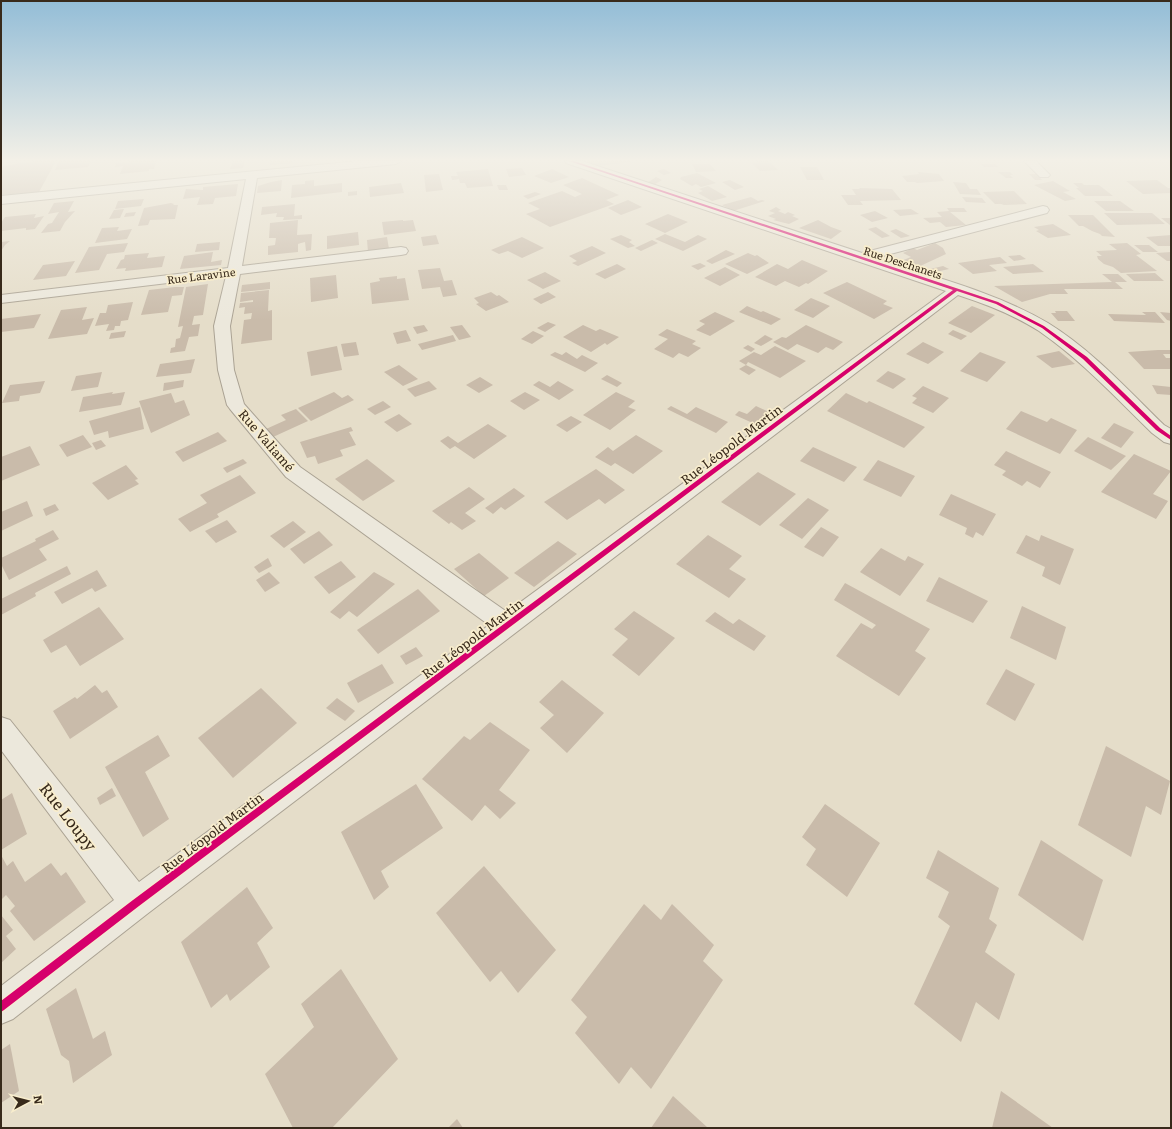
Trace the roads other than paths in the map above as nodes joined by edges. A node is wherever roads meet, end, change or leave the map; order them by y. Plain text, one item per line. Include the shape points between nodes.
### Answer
1 (245, 214) edge
2 (728, 214) edge
3 (1029, 214) edge
4 (401, 251) dead end
5 (860, 258) junction
6 (234, 272) junction
7 (957, 289) junction
8 (1, 299) edge
9 (1171, 438) edge
10 (508, 625) junction
11 (1, 729) edge
12 (136, 903) junction
13 (1, 1007) edge

1 - 6 street, Rue Valiamé
2 - 5 street, Rue Deschanets
3 - 5 street, Rue Deschanets
4 - 6 street, Rue Laravine
5 - 7 street, Rue Deschanets
6 - 8 street, Rue Laravine
6 - 10 street, Rue Valiamé via 222,326 226,370 236,405 293,472
7 - 9 street, Rue Deschanets via 997,303 1043,326 1085,358 1158,429
7 - 10 street, Rue Léopold Martin
10 - 12 street, Rue Léopold Martin
11 - 12 street, Rue Loupy
12 - 13 street, Rue Léopold Martin

